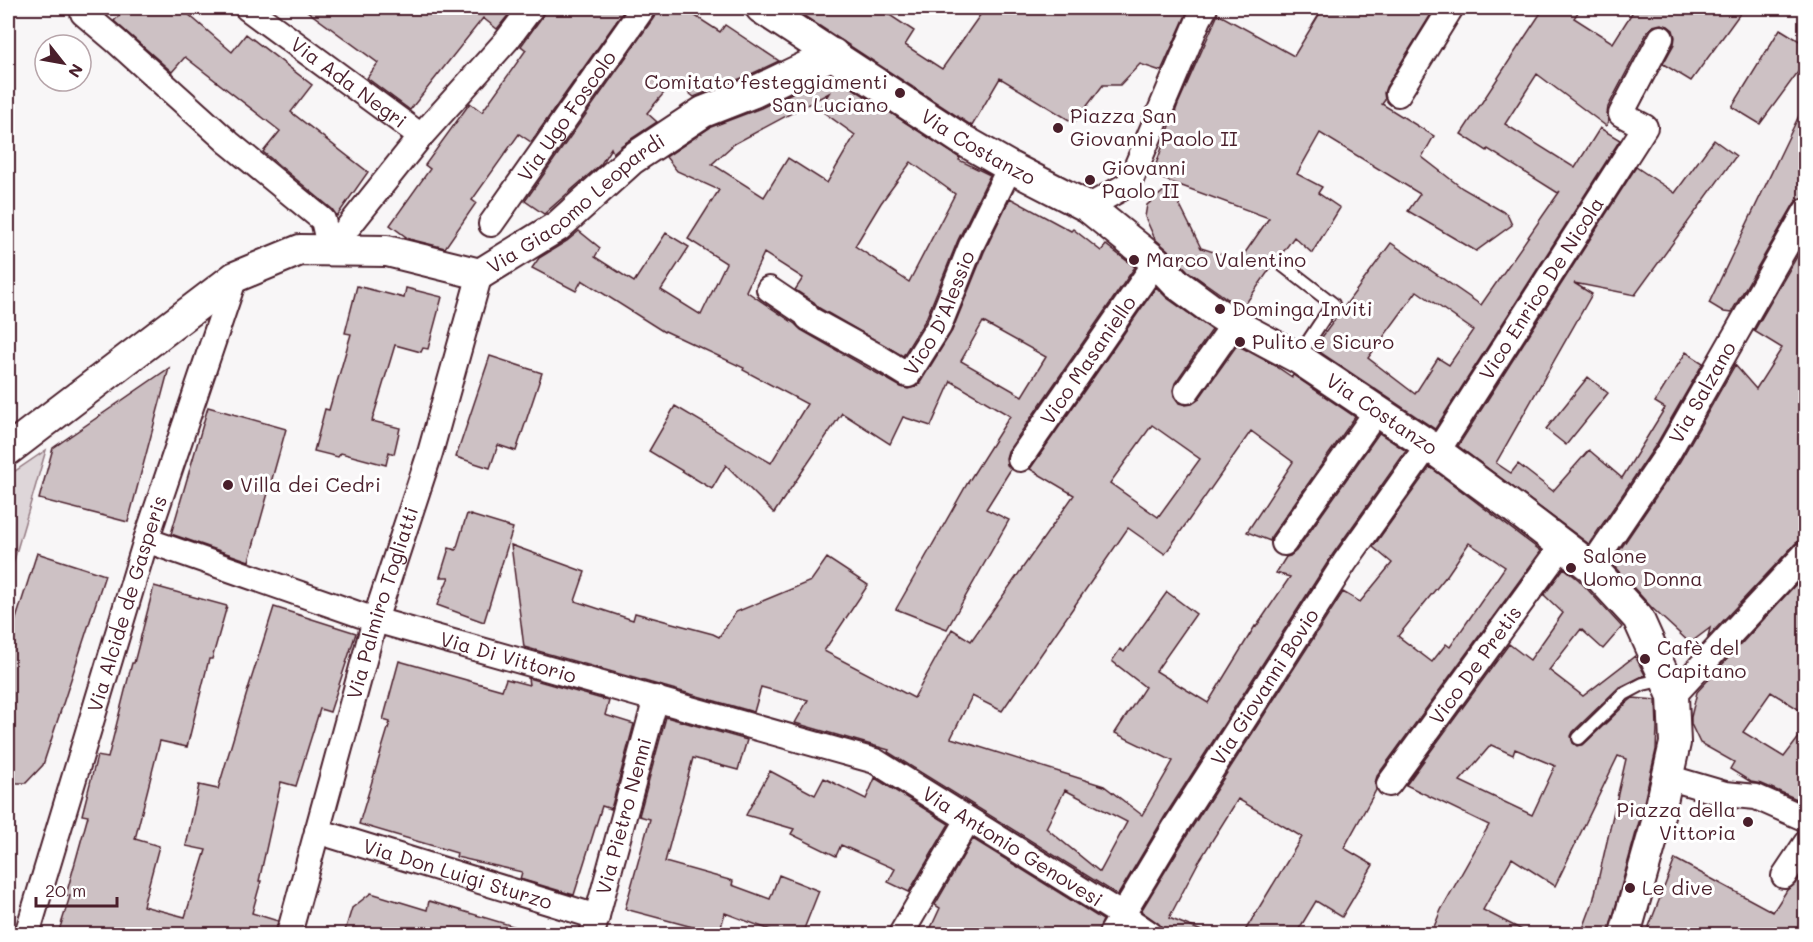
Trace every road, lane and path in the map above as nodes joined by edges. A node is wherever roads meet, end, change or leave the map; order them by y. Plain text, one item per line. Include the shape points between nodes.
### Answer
1 (247, 8) edge
2 (531, 8) edge
3 (643, 8) edge
4 (1205, 8) edge
5 (1451, 8) edge
6 (769, 9) edge
7 (86, 10) edge
8 (1661, 38) dead end
9 (833, 54) junction
10 (1398, 94) dead end
11 (421, 136) junction
12 (1010, 167) junction
13 (1088, 207) junction
14 (1806, 211) edge
15 (491, 224) dead end
16 (330, 250) junction
17 (1156, 262) junction
18 (1280, 263) dead end
19 (480, 274) junction
20 (235, 277) junction
21 (769, 289) dead end
22 (1234, 324) junction
23 (1298, 358) junction
24 (1188, 391) dead end
25 (1377, 411) junction
26 (10, 444) edge
27 (1433, 449) junction
28 (1020, 459) dead end
29 (146, 540) junction
30 (1284, 543) dead end
31 (1563, 545) junction
32 (1806, 553) edge
33 (1591, 567) junction
34 (375, 620) junction
35 (1669, 688) junction
36 (656, 698) junction
37 (1579, 738) dead end
38 (875, 761) joint
39 (1667, 777) junction
40 (1389, 784) dead end
41 (1806, 819) edge
42 (968, 820) junction
43 (318, 831) junction
44 (1806, 843) edge
45 (1784, 876) dead end
46 (1117, 925) edge
47 (594, 926) edge
48 (27, 934) edge
49 (289, 934) edge
50 (901, 934) edge
51 (1150, 934) edge
52 (1625, 934) edge

1 - 11 street, Via Ada Negri
2 - 11 street, Via Ada Negri
3 - 15 street, Via Ugo Foscolo
4 - 13 street via 1129,184
5 - 10 street
6 - 9 street, Via Costanzo
7 - 16 street via 229,143 323,220
8 - 27 street, Vico Enrico De Nicola via 1621,114 1645,128
9 - 12 street, Via Costanzo
9 - 19 street, Via Giacomo Leopardi via 703,112 632,159 558,226
11 - 16 street, Via Ada Negri
12 - 13 street, Via Costanzo
12 - 21 street, Vico D'Alessio via 971,246 939,326 908,375 808,318
13 - 17 street, Via Costanzo
14 - 33 street, Via Salzano via 1668,453
16 - 19 street, Via Giacomo Leopardi via 387,251
16 - 20 street, Via Giacomo Leopardi via 300,250
17 - 22 street, Via Costanzo via 1177,284
17 - 28 street, Vico Masaniello
18 - 23 lane via 1334,304
19 - 34 street, Via Palmiro Togliatti via 430,453
20 - 26 street, Via Giacomo Leopardi
20 - 29 street, Via Alcide de Gasperis
22 - 23 street, Via Costanzo
22 - 24 street
23 - 25 street, Via Costanzo
25 - 27 street, Via Costanzo
25 - 30 street
27 - 31 street, Via Costanzo
27 - 46 street, Via Giovanni Bovio via 1344,562
29 - 34 street, Via Di Vittorio
29 - 48 street, Via Alcide de Gasperis
31 - 33 street, Via Costanzo
31 - 40 street, Vico De Pretis
32 - 35 street
33 - 35 street, Via Costanzo via 1638,618
34 - 36 street, Via Di Vittorio
34 - 43 street, Via Palmiro Togliatti
35 - 37 lane via 1643,684 1624,694
35 - 39 street, Via Costanzo via 1675,743
36 - 38 street, Via Di Vittorio
36 - 47 street, Via Pietro Nenni
38 - 42 street, Via Antonio Genovesi
39 - 41 street via 1725,794 1756,797
39 - 52 street, Via Costanzo
42 - 46 street, Via Antonio Genovesi
42 - 50 street
43 - 47 street, Via Don Luigi Sturzo
43 - 49 street, Via Palmiro Togliatti
44 - 45 street
46 - 51 street, Via Antonio Genovesi

